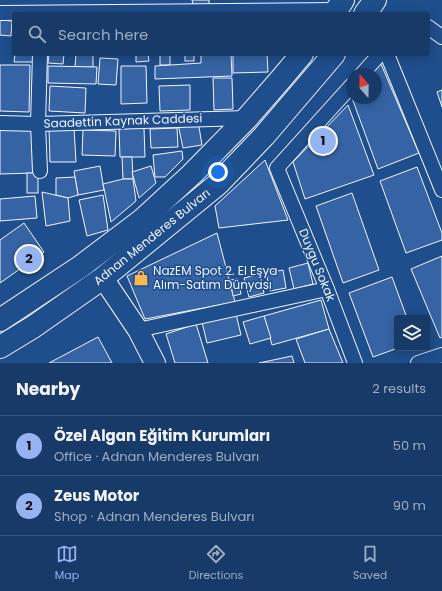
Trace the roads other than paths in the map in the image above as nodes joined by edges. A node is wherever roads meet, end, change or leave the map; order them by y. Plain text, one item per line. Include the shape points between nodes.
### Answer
1 (375, 0) edge
2 (338, 8) edge
3 (140, 12) edge
4 (367, 12) edge
5 (0, 13) edge
6 (12, 13) edge
7 (430, 28) edge
8 (442, 37) edge
9 (40, 56) edge
10 (300, 56) edge
11 (332, 56) edge
12 (378, 56) edge
13 (388, 56) edge
14 (367, 68) edge
15 (346, 92) edge
16 (247, 118) junction
17 (0, 123) edge
18 (38, 124) junction
19 (40, 171) dead end
20 (442, 190) edge
21 (103, 278) junction
22 (327, 289) junction
23 (0, 320) edge
24 (138, 330) junction
25 (0, 347) edge
26 (442, 355) edge
27 (155, 363) edge
28 (355, 363) edge
29 (418, 363) edge

1 - 4 main road
2 - 3 street
5 - 6 street
7 - 8 street
9 - 18 street
10 - 16 main road, Adnan Menderes Bulvarı
11 - 21 main road, Adnan Menderes Bulvarı via 264,136 218,184
12 - 14 street
13 - 20 street
15 - 22 street, Duygu Sokak via 277,168
16 - 18 street, Saadettin Kaynak Caddesi
16 - 23 main road, Adnan Menderes Bulvarı via 142,220 80,267
17 - 18 street, Saadettin Kaynak Caddesi
18 - 19 street
21 - 24 street
21 - 25 main road, Adnan Menderes Bulvarı
22 - 24 street
22 - 28 street, Duygu Sokak
24 - 27 street
26 - 29 street

